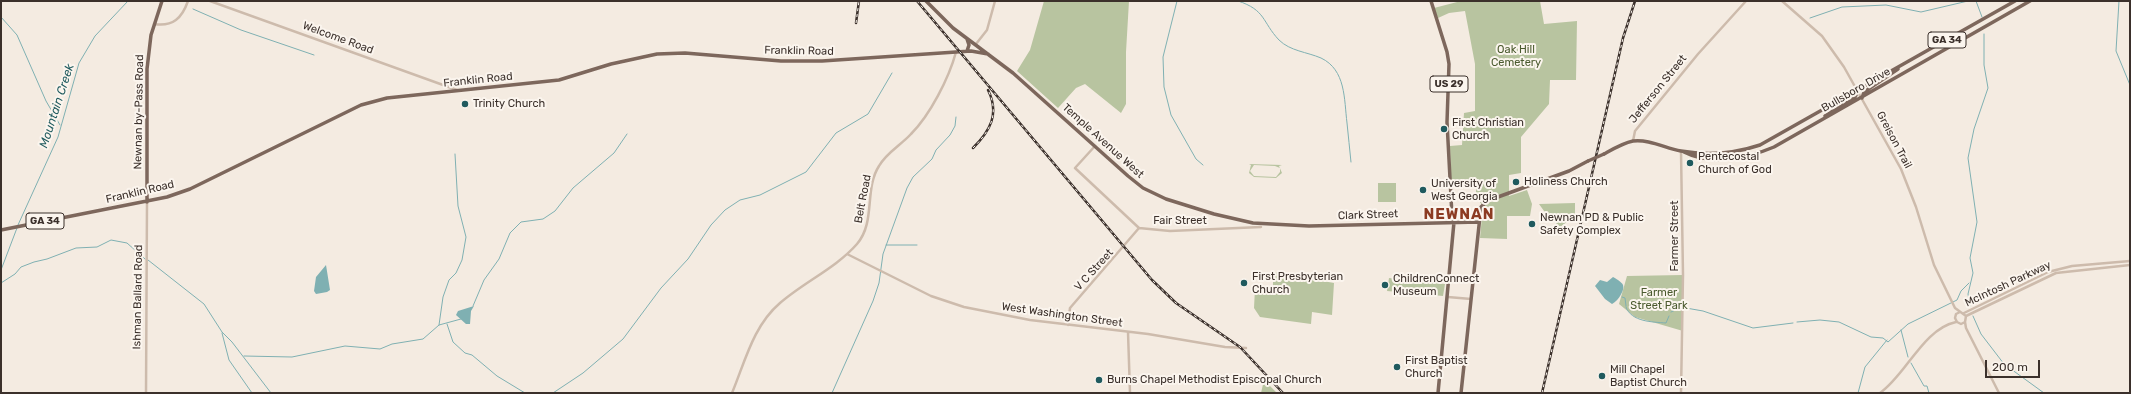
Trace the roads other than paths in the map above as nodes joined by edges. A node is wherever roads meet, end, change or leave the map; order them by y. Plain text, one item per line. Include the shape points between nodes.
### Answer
1 (162, 1) edge
2 (188, 1) edge
3 (210, 1) edge
4 (926, 1) edge
5 (995, 1) edge
6 (1431, 1) edge
7 (1746, 1) edge
8 (1782, 1) edge
9 (2015, 1) edge
10 (2027, 1) edge
11 (2030, 1) edge
12 (2019, 7) junction
13 (154, 24) junction
14 (966, 38) junction
15 (976, 44) junction
16 (967, 51) junction
17 (956, 52) junction
18 (988, 54) junction
19 (1904, 64) junction
20 (459, 90) junction
21 (1858, 90) junction
22 (1862, 98) junction
23 (1821, 121) junction
24 (1633, 141) junction
25 (1095, 146) junction
26 (1682, 151) junction
27 (147, 202) junction
28 (1454, 222) junction
29 (1479, 222) junction
30 (1260, 225) junction
31 (1139, 228) junction
32 (1, 230) edge
33 (848, 254) junction
34 (2130, 261) edge
35 (2130, 265) edge
36 (1448, 297) junction
37 (1471, 299) junction
38 (1955, 308) junction
39 (1960, 312) junction
40 (1956, 314) junction
41 (1965, 315) junction
42 (1955, 318) junction
43 (1957, 322) junction
44 (1965, 322) junction
45 (1951, 323) junction
46 (1961, 324) junction
47 (1068, 325) junction
48 (1966, 328) junction
49 (1128, 332) junction
50 (1246, 348) dead end
51 (146, 393) edge
52 (732, 393) edge
53 (1130, 393) edge
54 (1438, 393) edge
55 (1461, 393) edge
56 (1681, 393) edge
57 (1880, 393) edge
58 (1999, 393) edge

1 - 13 main road, Newnan by-Pass Road
2 - 13 street via 182,16 176,21 167,25
3 - 20 street, Welcome Road
4 - 14 main road, Temple Avenue West
5 - 15 street via 989,27
6 - 28 main road, US 29 via 1449,64 1448,152
7 - 24 street, Jefferson Street via 1698,54 1635,131
8 - 21 street, Greison Trail via 1828,44
9 - 19 main road, Bullsboro Drive / GA 34
10 - 12 main road
11 - 12 main road, Bullsboro Drive / GA 34
12 - 22 main road, Bullsboro Drive / GA 34
13 - 27 main road, Newnan by-Pass Road via 147,68
14 - 15 main road, Temple Avenue West
14 - 16 main road via 969,45
15 - 16 main road
15 - 18 main road, Temple Avenue West
16 - 17 main road, Franklin Road / GA 34
16 - 18 main road, GA 34
17 - 20 main road, Franklin Road / GA 34 via 822,61 781,61 685,53 656,54 559,80
17 - 33 street, Belt Road via 947,75 922,120 878,167 874,176 866,226 859,241
18 - 25 main road, Temple Avenue West via 1013,72
19 - 21 main road, Bullsboro Drive / GA 34
19 - 22 main road via 1889,77 1864,92
20 - 27 main road, Franklin Road / GA 34 via 392,97 361,105 190,189
21 - 22 street, Greison Trail
21 - 23 main road via 1855,97
21 - 26 main road, Bullsboro Drive / GA 34 via 1760,145 1723,154
22 - 23 main road, Bullsboro Drive / GA 34
22 - 38 street, Greison Trail via 1901,169 1916,206 1934,265
23 - 26 main road, Bullsboro Drive / GA 34 via 1774,147 1746,156 1714,159 1689,155
24 - 26 main road, Bullsboro Drive / GA 34 via 1648,142
24 - 29 main road, Jefferson Street, bridge via 1569,171 1488,201 1481,208
25 - 30 main road, Temple Avenue West via 1128,176 1153,193 1201,210
25 - 31 street, Fair Street via 1075,168
26 - 56 street, Farmer Street
27 - 32 main road, Franklin Road / GA 34
27 - 51 street, Ishman Ballard Road
28 - 29 main road, Clark Street
28 - 30 main road, Clark Street
28 - 36 main road, US 29
29 - 37 main road, Jefferson Street
30 - 31 street, Fair Street via 1170,231
31 - 47 street, V C Street via 1070,308
33 - 47 street, West Washington Street via 945,302 1020,319
33 - 52 street, Belt Road via 780,303 765,320 752,340
34 - 41 street, McIntosh Parkway via 2072,266 2048,272
35 - 41 street, McIntosh Parkway via 2056,274
36 - 37 street
36 - 54 main road, US 29
37 - 55 main road, Jefferson Street
38 - 39 street, Greison Trail
38 - 40 street, Greison Trail
39 - 40 street
39 - 41 street
40 - 42 street
41 - 44 street
42 - 43 street
42 - 45 street
43 - 45 street
43 - 46 street
44 - 46 street
44 - 48 street
45 - 57 street via 1925,343
46 - 48 street
47 - 49 street, West Washington Street
48 - 58 street
49 - 50 street, West Washington Street
49 - 53 street

